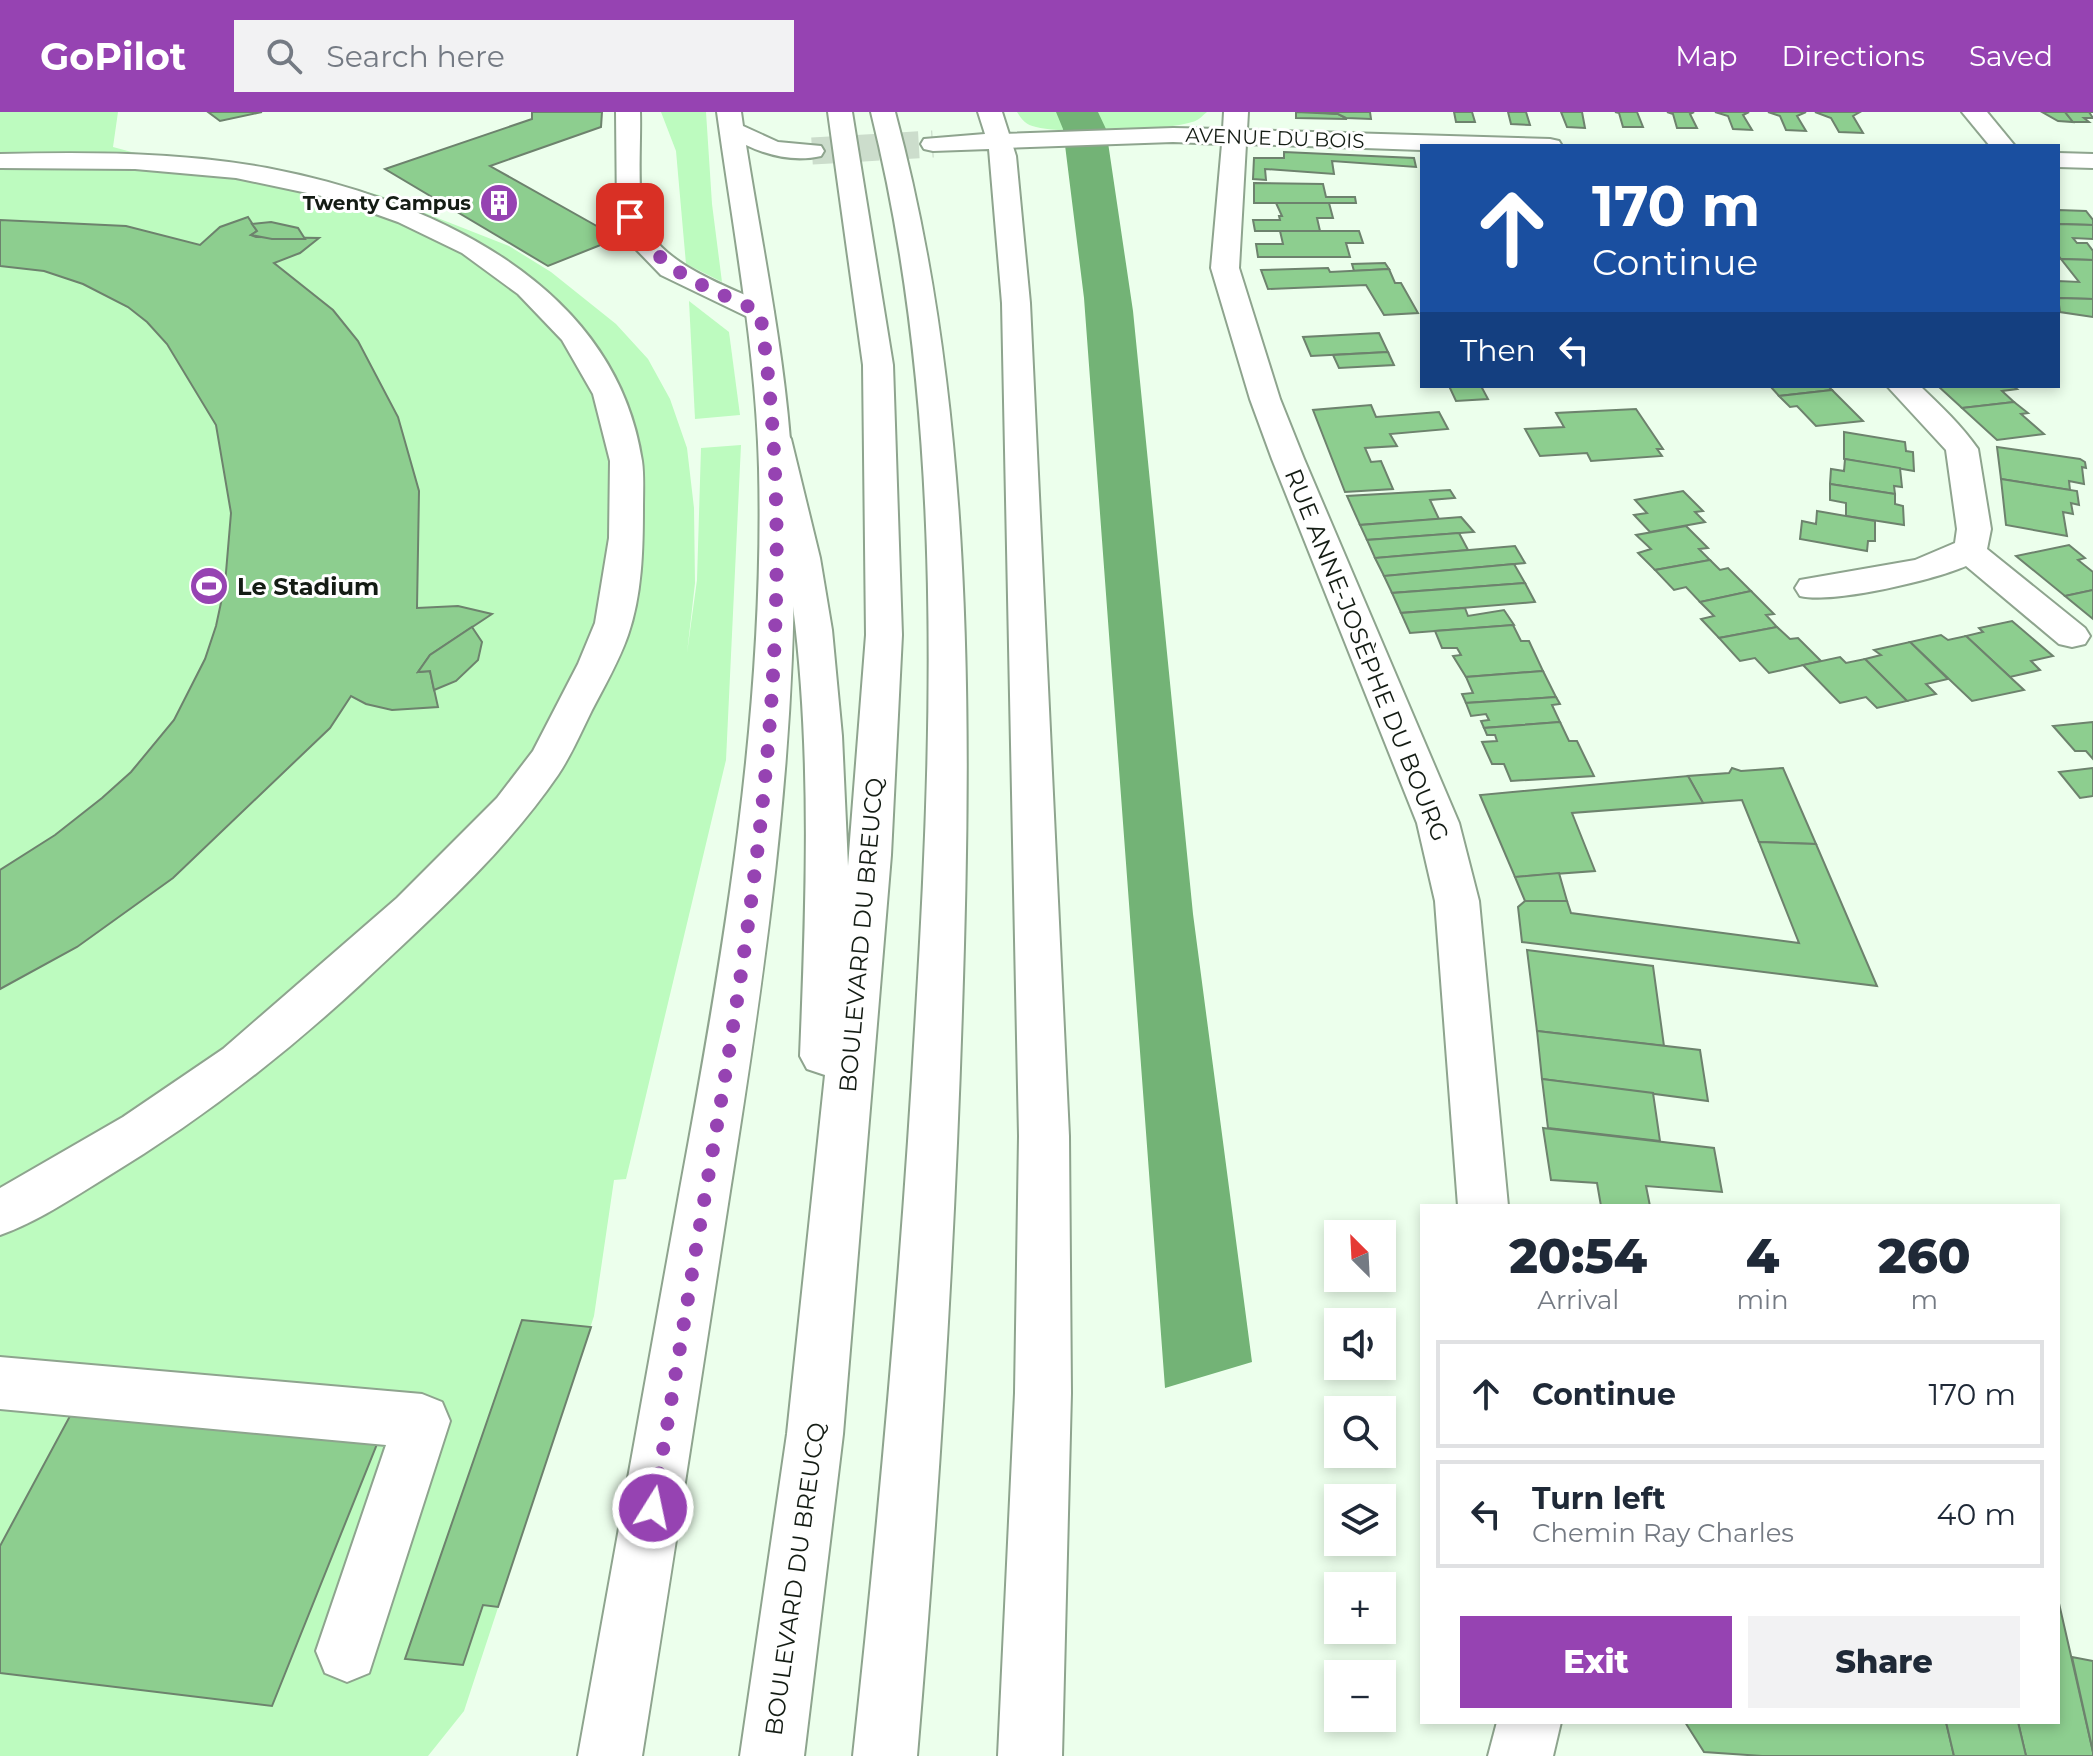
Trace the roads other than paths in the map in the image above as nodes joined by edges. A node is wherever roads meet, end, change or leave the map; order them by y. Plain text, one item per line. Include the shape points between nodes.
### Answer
1 (628, 112) edge
2 (840, 112) edge
3 (883, 112) edge
4 (990, 112) edge
5 (1974, 112) edge
6 (730, 120) edge
7 (1234, 124) edge
8 (1001, 141) junction
9 (933, 144) tunnel mouth
10 (1521, 144) edge
11 (2001, 144) edge
12 (812, 151) tunnel mouth
13 (2060, 160) edge
14 (0, 161) edge
15 (2091, 163) edge
16 (760, 312) junction
17 (1904, 388) edge
18 (775, 439) junction
19 (1969, 551) junction
20 (1813, 588) dead end
21 (2072, 636) dead end
22 (1483, 1204) edge
23 (0, 1213) edge
24 (0, 1383) edge
25 (815, 1434) junction
26 (347, 1651) dead end
27 (610, 1756) edge
28 (772, 1756) edge
29 (885, 1756) edge
30 (1030, 1756) edge

1 - 16 main road via 630,217 643,243 671,269
2 - 25 main road, BOULEVARD DU BREUCQ via 878,365 884,635 870,855
3 - 29 main road via 911,234 931,384 945,580 948,818 934,1156
4 - 8 main road
5 - 11 main road
6 - 12 main road via 774,149
6 - 16 main road
7 - 8 main road, AVENUE DU BOIS
7 - 10 main road, AVENUE DU BOIS
7 - 22 main road, RUE ANNE-JOSÈPHE DU BOURG via 1225,268 1265,399 1449,859
8 - 9 main road, AVENUE DU BOIS
8 - 30 main road via 1024,455 1044,1136 1043,1393
13 - 15 main road
14 - 23 main road via 194,165 270,177 343,193 464,242 544,300 579,340 606,386 623,439 631,499 616,614 592,673 546,763 464,862 308,1006 188,1100
16 - 18 main road
17 - 19 main road via 1962,449 1974,529
18 - 25 main road via 802,551 822,745 826,985
18 - 27 main road via 771,691 755,880
19 - 20 main road via 1930,567
19 - 21 main road
24 - 26 main road via 422,1421
25 - 28 main road, BOULEVARD DU BREUCQ

